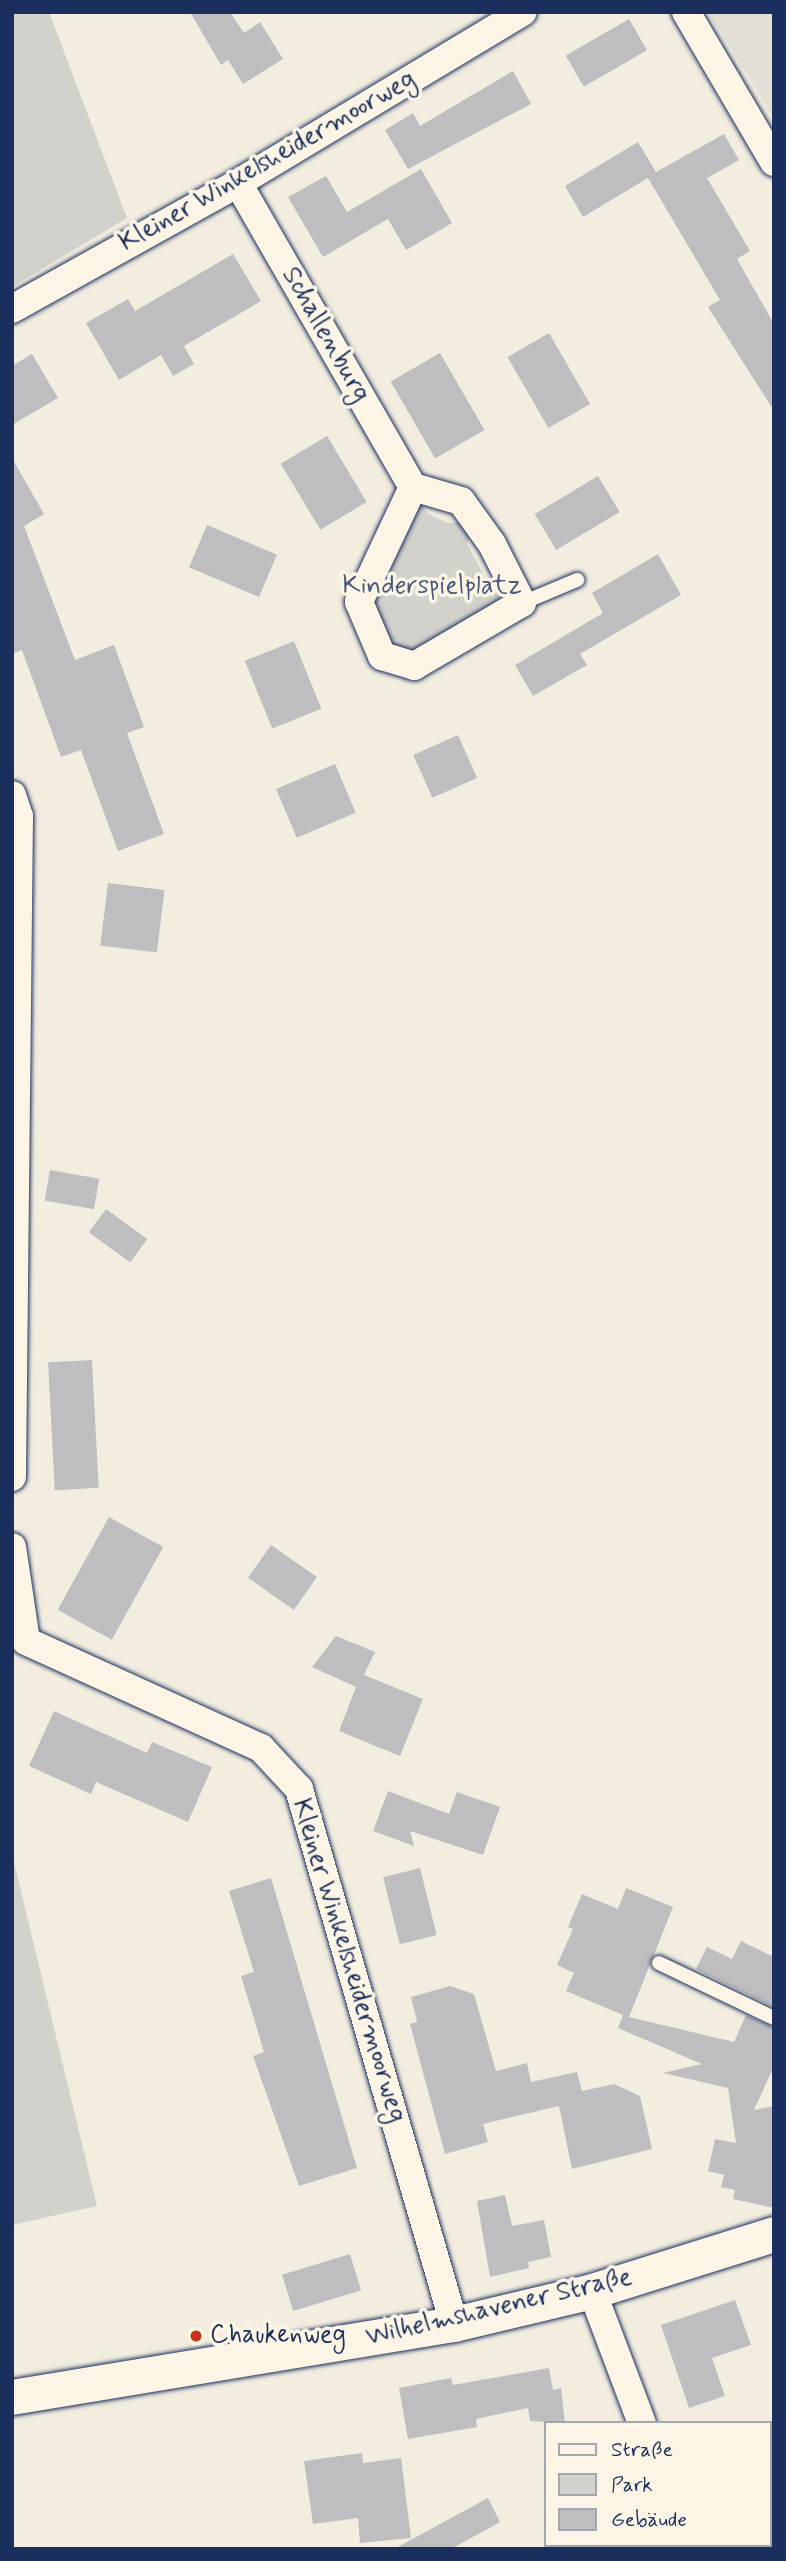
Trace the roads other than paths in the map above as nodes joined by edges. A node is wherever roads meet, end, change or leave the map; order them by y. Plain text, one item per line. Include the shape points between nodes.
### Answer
1 (523, 12) edge
2 (686, 12) edge
3 (774, 162) edge
4 (238, 183) junction
5 (12, 309) edge
6 (412, 486) junction
7 (577, 580) dead end
8 (522, 603) junction
9 (12, 795) edge
10 (14, 1310) edge
11 (12, 1477) edge
12 (12, 1547) edge
13 (659, 1964) dead end
14 (774, 2018) edge
15 (774, 2234) edge
16 (592, 2291) junction
17 (454, 2324) junction
18 (12, 2397) edge
19 (641, 2421) edge

1 - 4 street, Kleiner Winkelsheidermoorweg
2 - 3 street
4 - 5 street, Kleiner Winkelsheidermoorweg
4 - 6 street, Schallenburg
6 - 8 street via 461,501 492,544
6 - 8 street via 359,601 382,656 414,666
7 - 8 lane
9 - 10 street via 19,816
10 - 11 street
12 - 17 street, Kleiner Winkelsheidermoorweg via 26,1641 261,1748 299,1790
13 - 14 lane
15 - 16 street, Wilhelmshavener Straße
16 - 17 street, Wilhelmshavener Straße
16 - 19 street
17 - 18 street, Wilhelmshavener Straße

